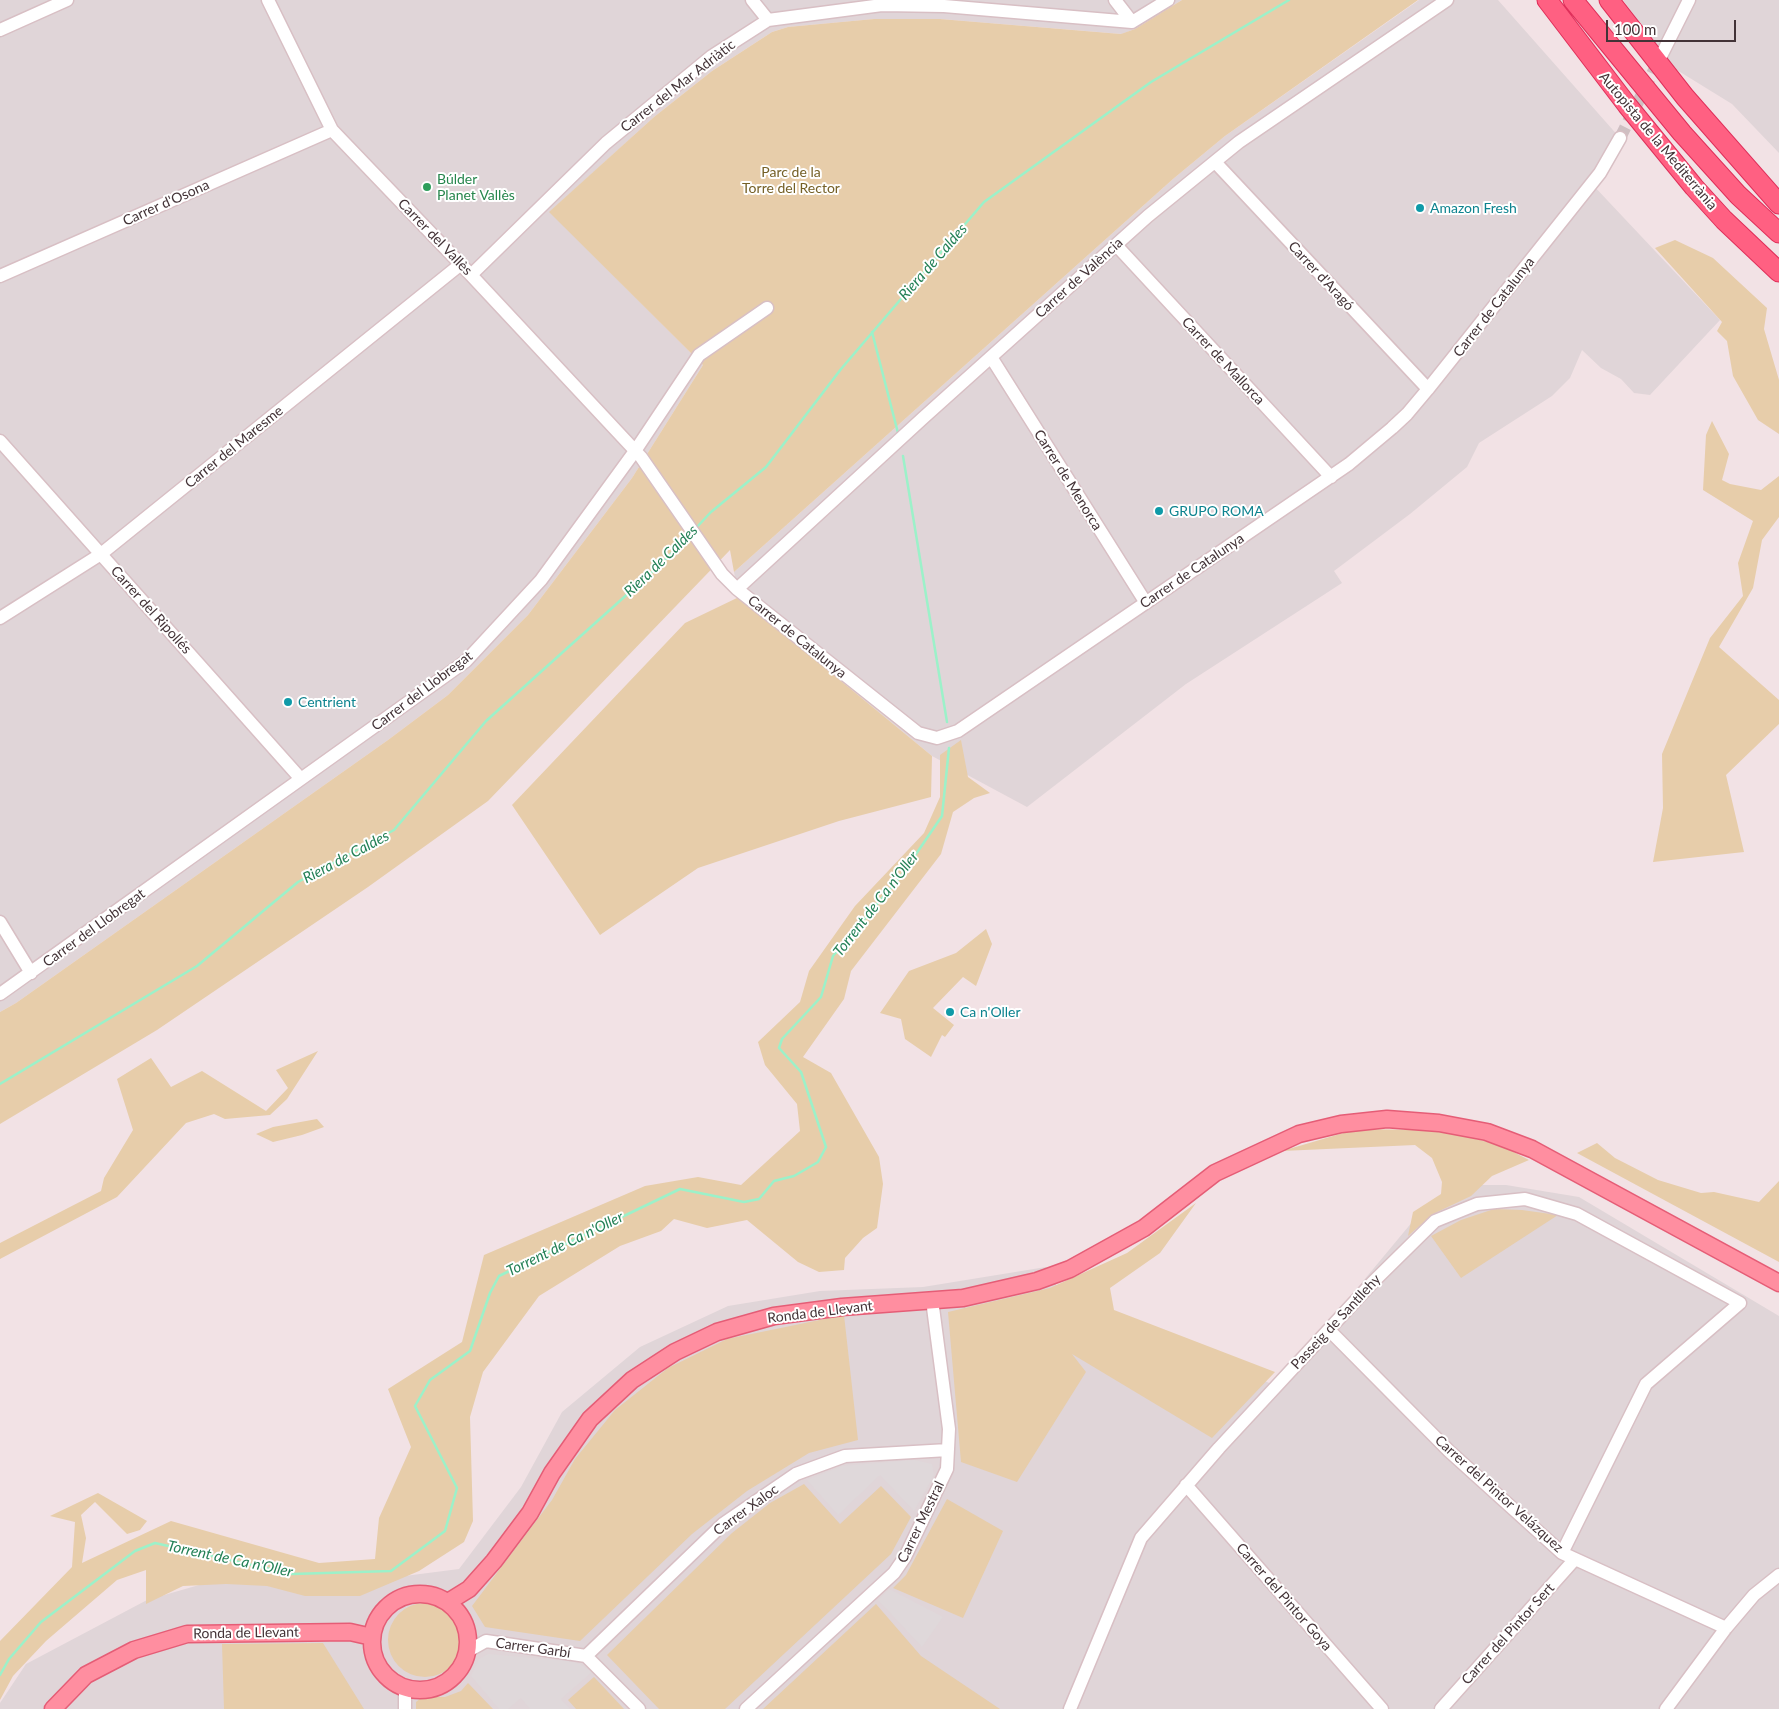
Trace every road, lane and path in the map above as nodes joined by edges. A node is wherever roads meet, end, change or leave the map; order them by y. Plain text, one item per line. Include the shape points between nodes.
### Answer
1 (67, 0) edge
2 (268, 0) edge
3 (752, 0) edge
4 (1115, 0) edge
5 (1168, 0) edge
6 (1447, 0) edge
7 (1547, 0) edge
8 (1573, 0) edge
9 (1609, 0) edge
10 (1689, 0) edge
11 (768, 20) junction
12 (1132, 22) junction
13 (0, 30) edge
14 (1662, 54) tunnel mouth
15 (332, 130) junction
16 (1620, 138) tunnel mouth
17 (1728, 148) junction
18 (1214, 162) junction
19 (1779, 195) edge
20 (1779, 204) edge
21 (1779, 233) edge
22 (1116, 245) junction
23 (461, 264) junction
24 (1779, 272) edge
25 (471, 275) junction
26 (0, 276) edge
27 (767, 308) dead end
28 (991, 358) junction
29 (1428, 389) junction
30 (0, 442) edge
31 (635, 450) junction
32 (1331, 477) junction
33 (670, 496) joint
34 (102, 554) junction
35 (737, 589) junction
36 (1146, 603) junction
37 (0, 618) edge
38 (301, 779) junction
39 (0, 922) edge
40 (31, 973) junction
41 (0, 994) edge
42 (1779, 1283) edge
43 (932, 1300) junction
44 (1329, 1330) junction
45 (948, 1450) junction
46 (1186, 1485) junction
47 (1562, 1553) junction
48 (1575, 1559) junction
49 (1779, 1575) edge
50 (448, 1602) junction
51 (1726, 1628) junction
52 (372, 1637) junction
53 (468, 1650) junction
54 (586, 1656) junction
55 (405, 1688) junction
56 (53, 1709) edge
57 (405, 1709) edge
58 (639, 1709) edge
59 (746, 1709) edge
60 (1070, 1709) edge
61 (1382, 1709) edge
62 (1441, 1709) edge
63 (1666, 1709) edge

1 - 13 street
2 - 15 street, Carrer del Vallès
3 - 11 street
4 - 12 street
5 - 12 street
6 - 18 street, Carrer de València
7 - 24 highway, Autopista de la Mediterrània via 1694,187
8 - 21 highway, Autopista de la Mediterrània via 1682,133 1738,195
9 - 17 highway
10 - 14 street
11 - 12 street, Carrer del Mar Adriàtic via 882,5 944,6
11 - 25 street, Carrer del Mar Adriàtic via 712,56 606,143
15 - 23 street, Carrer del Vallès
15 - 26 street, Carrer d'Osona
16 - 29 street, Carrer de Catalunya via 1600,173
17 - 19 highway
17 - 20 highway
18 - 22 street, Carrer de València
18 - 29 street, Carrer d'Aragó
22 - 28 street, Carrer de València
22 - 32 street, Carrer de Mallorca
23 - 25 street, Carrer del Vallès
23 - 34 street, Carrer del Maresme
25 - 31 street, Carrer del Vallès
27 - 31 street, Carrer del Llobregat via 699,355
28 - 35 street, Carrer de València
28 - 36 street, Carrer de Menorca
29 - 32 street, Carrer de Catalunya via 1407,414
30 - 34 street, Carrer del Ripollés
31 - 33 street, Carrer del Vallès
31 - 38 street, Carrer del Llobregat via 541,580 466,661
32 - 36 street, Carrer de Catalunya
33 - 35 street, Carrer de Catalunya via 722,574
34 - 37 street, Carrer del Maresme
34 - 38 street, Carrer del Ripollés
35 - 36 street, Carrer de Catalunya via 918,733 937,738 958,731
38 - 40 street, Carrer del Llobregat
39 - 40 street
40 - 41 street, Carrer del Llobregat
42 - 43 main road, Ronda de Llevant via 1532,1150 1487,1132 1440,1123 1387,1119 1340,1124 1299,1134 1249,1156 1216,1173 1144,1228 1070,1269 1037,1281 963,1298
43 - 45 street, Carrer Mestral via 949,1430
43 - 50 main road, Ronda de Llevant via 774,1316 717,1332 675,1352 632,1380 590,1419 552,1473 530,1513 494,1561 469,1589
44 - 46 street, Passeig de Santllehy
44 - 47 street, Carrer del Pintor Velázquez via 1449,1451
44 - 47 street, Passeig de Santllehy via 1434,1220 1477,1204 1525,1199 1577,1214 1740,1303 1646,1384
45 - 54 street, Carrer Xaloc via 845,1456 796,1474 723,1524
45 - 59 street, Carrer Mestral via 947,1469 905,1557 894,1573
46 - 60 street, Passeig de Santllehy via 1141,1538
46 - 61 street, Carrer del Pintor Goya
47 - 48 street, Carrer del Pintor Velázquez
48 - 51 street, Carrer del Pintor Velázquez
48 - 62 street, Carrer del Pintor Sert
49 - 51 street via 1754,1595
50 - 52 main road via 436,1596 411,1594 395,1600 381,1613
50 - 53 main road via 460,1614 468,1634
51 - 63 street
52 - 55 main road via 373,1654 379,1668
52 - 56 main road, Ronda de Llevant via 350,1632 187,1634 134,1650 86,1675
53 - 54 street, Carrer Garbí via 486,1641
53 - 55 main road via 456,1674 447,1682 427,1690
54 - 58 street, Carrer Garbí
55 - 57 street

